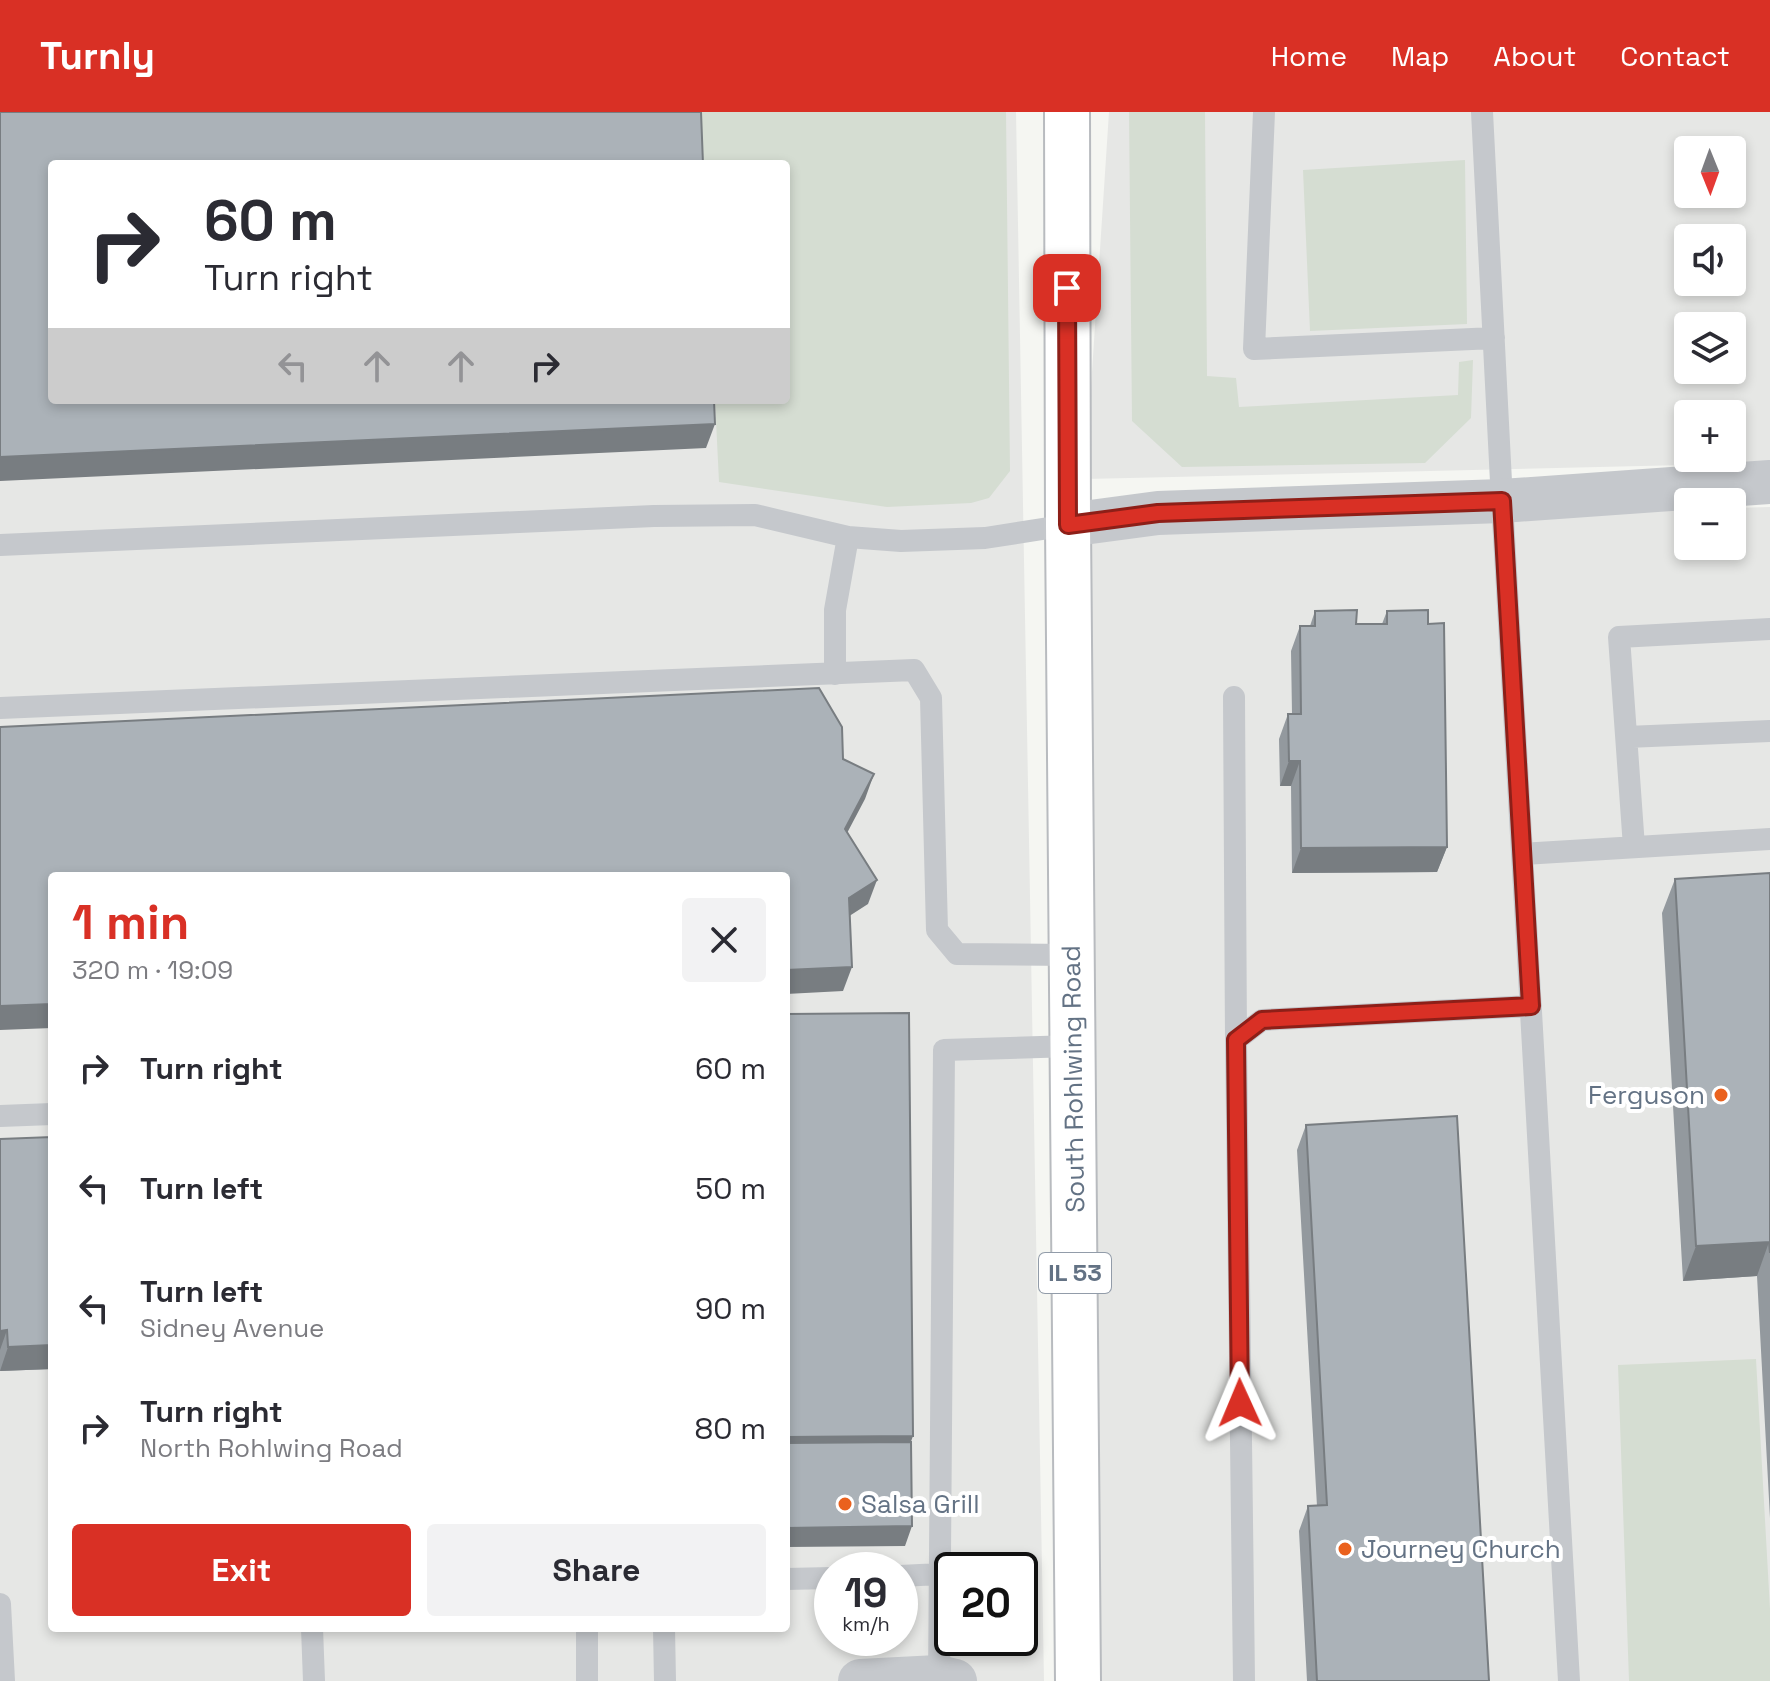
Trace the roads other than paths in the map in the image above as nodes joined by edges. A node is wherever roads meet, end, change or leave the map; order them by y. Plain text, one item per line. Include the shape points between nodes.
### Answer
1 (1067, 112) edge
2 (1264, 112) edge
3 (1482, 112) edge
4 (1494, 338) junction
5 (1770, 482) edge
6 (1502, 501) junction
7 (1068, 525) junction
8 (848, 537) junction
9 (0, 545) edge
10 (1770, 629) edge
11 (835, 674) junction
12 (1234, 697) dead end
13 (0, 708) edge
14 (1770, 731) edge
15 (1627, 737) junction
16 (1770, 839) edge
17 (1634, 847) junction
18 (1522, 854) junction
19 (1072, 955) junction
20 (1531, 1006) junction
21 (1236, 1040) junction
22 (1073, 1046) junction
23 (48, 1114) edge
24 (0, 1116) edge
25 (940, 1552) edge
26 (814, 1578) edge
27 (790, 1579) edge
28 (0, 1604) edge
29 (312, 1632) edge
30 (587, 1632) edge
31 (664, 1632) edge
32 (943, 1656) edge
33 (944, 1680) edge
34 (4, 1681) edge
35 (314, 1681) edge
36 (587, 1681) edge
37 (665, 1681) edge
38 (860, 1681) edge
39 (1078, 1681) edge
40 (1244, 1681) edge
41 (1569, 1681) edge

1 - 7 main road, IL 53
2 - 4 lane via 1254,349
3 - 4 lane
4 - 6 lane
5 - 6 street
6 - 7 street via 1158,513
6 - 18 lane
7 - 8 lane via 985,538
7 - 19 main road, South Rohlwing Road / IL 53
8 - 9 lane via 755,515
8 - 11 lane via 835,610
10 - 15 lane via 1619,637
11 - 13 lane
11 - 19 lane via 914,670 931,698 937,930 957,954
12 - 21 lane
14 - 15 lane
15 - 17 lane
16 - 17 lane
17 - 18 lane
18 - 20 lane
19 - 22 main road, South Rohlwing Road / IL 53
20 - 21 lane via 1262,1020
20 - 41 lane
21 - 40 lane
22 - 25 lane via 944,1050
22 - 39 main road, South Rohlwing Road / IL 53
23 - 24 lane
26 - 27 lane
28 - 34 lane
29 - 35 lane
30 - 36 lane
31 - 37 lane
32 - 33 lane
33 - 38 street

